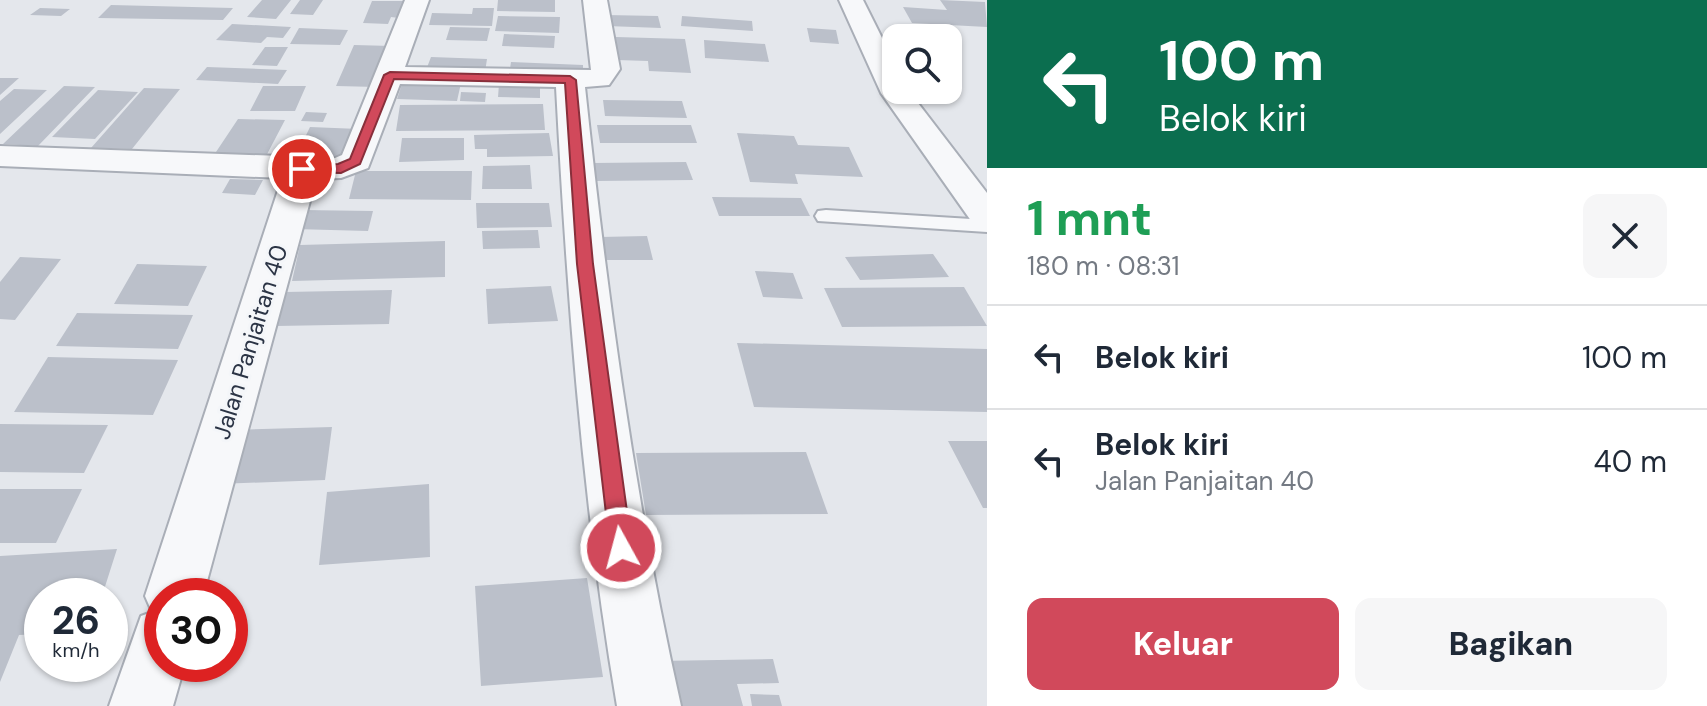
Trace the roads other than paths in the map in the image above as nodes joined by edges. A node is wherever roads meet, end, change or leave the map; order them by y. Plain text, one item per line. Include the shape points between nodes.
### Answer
1 (417, 0) edge
2 (595, 0) edge
3 (851, 0) edge
4 (390, 75) junction
5 (570, 80) junction
6 (0, 156) edge
7 (302, 169) junction
8 (826, 216) dead end
9 (987, 217) edge
10 (987, 226) edge
11 (179, 578) edge
12 (148, 682) edge
13 (141, 706) edge
14 (649, 706) edge

1 - 4 street
2 - 5 street via 606,69 599,79
3 - 9 street via 895,93
4 - 5 street
4 - 7 street via 356,161 341,168
5 - 14 street via 585,264 629,611
6 - 7 street
7 - 11 street, Jalan Panjaitan 40
8 - 10 lane
12 - 13 street

